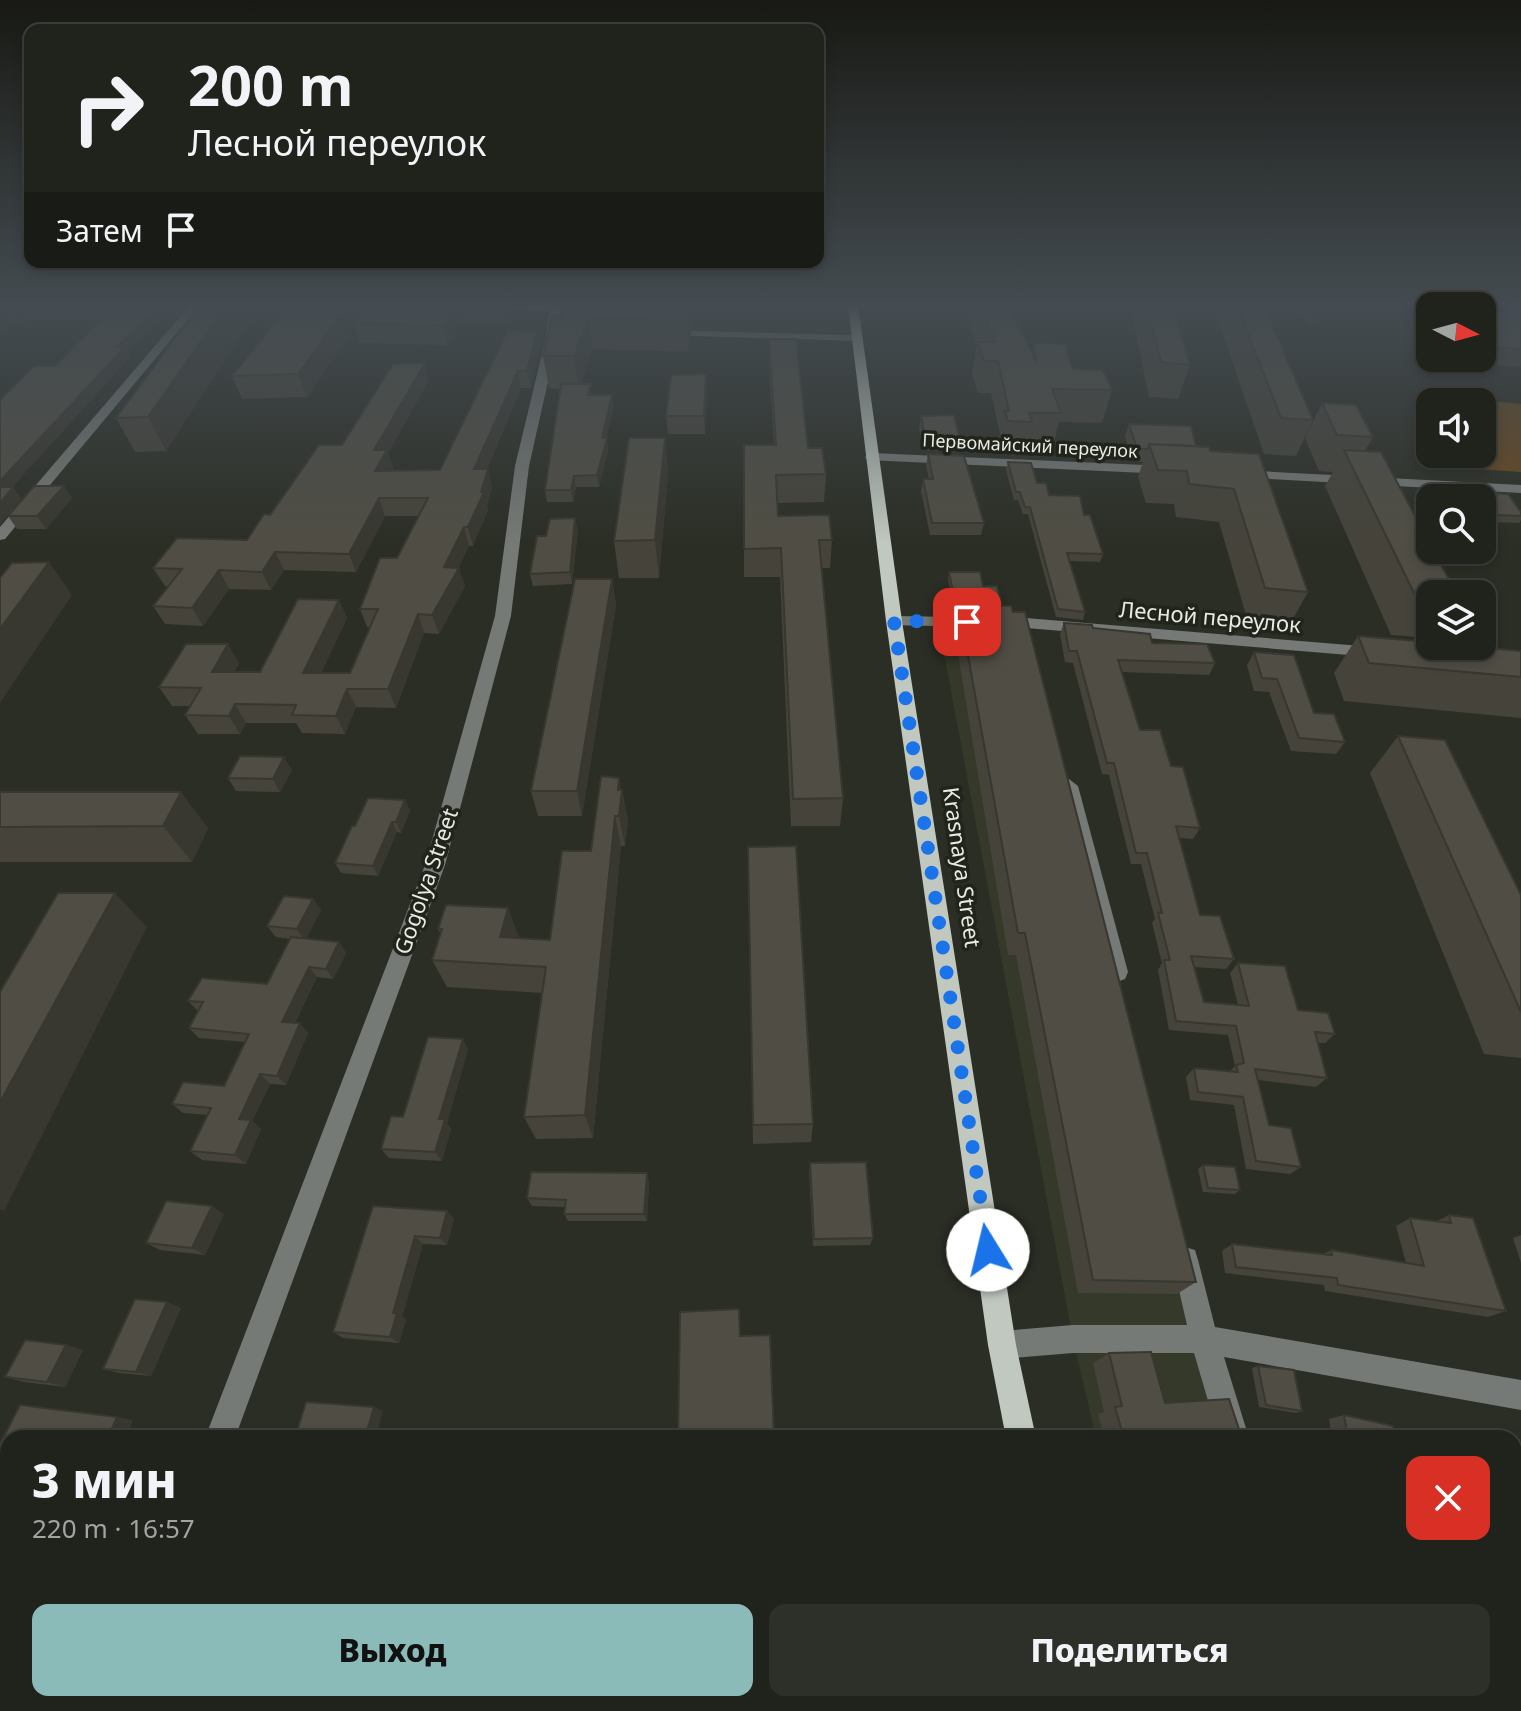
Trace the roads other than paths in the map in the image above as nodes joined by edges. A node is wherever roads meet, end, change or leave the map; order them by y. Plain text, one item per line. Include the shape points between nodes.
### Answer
1 (128, 385) edge
2 (541, 385) edge
3 (862, 385) edge
4 (872, 457) junction
5 (1186, 471) edge
6 (1217, 473) edge
7 (1521, 489) edge
8 (0, 536) edge
9 (894, 621) junction
10 (1026, 623) junction
11 (1034, 654) edge
12 (1398, 654) edge
13 (1063, 761) edge
14 (1121, 990) edge
15 (1179, 1233) edge
16 (1204, 1339) junction
17 (1002, 1345) junction
18 (1521, 1395) edge
19 (223, 1430) edge
20 (1019, 1430) edge
21 (1232, 1430) edge

1 - 8 street
2 - 19 street, Gogolya Street via 522,466 503,616 435,865
3 - 4 main road, Krasnaya Street
4 - 5 street, Первомайский переулок
4 - 9 main road, Krasnaya Street
6 - 7 street
9 - 10 street, Лесной переулок
9 - 17 main road, Krasnaya Street
10 - 11 street
10 - 12 street, Лесной переулок
13 - 14 street
15 - 16 street
16 - 17 street
16 - 18 street
16 - 21 street
17 - 20 main road, Krasnaya Street

